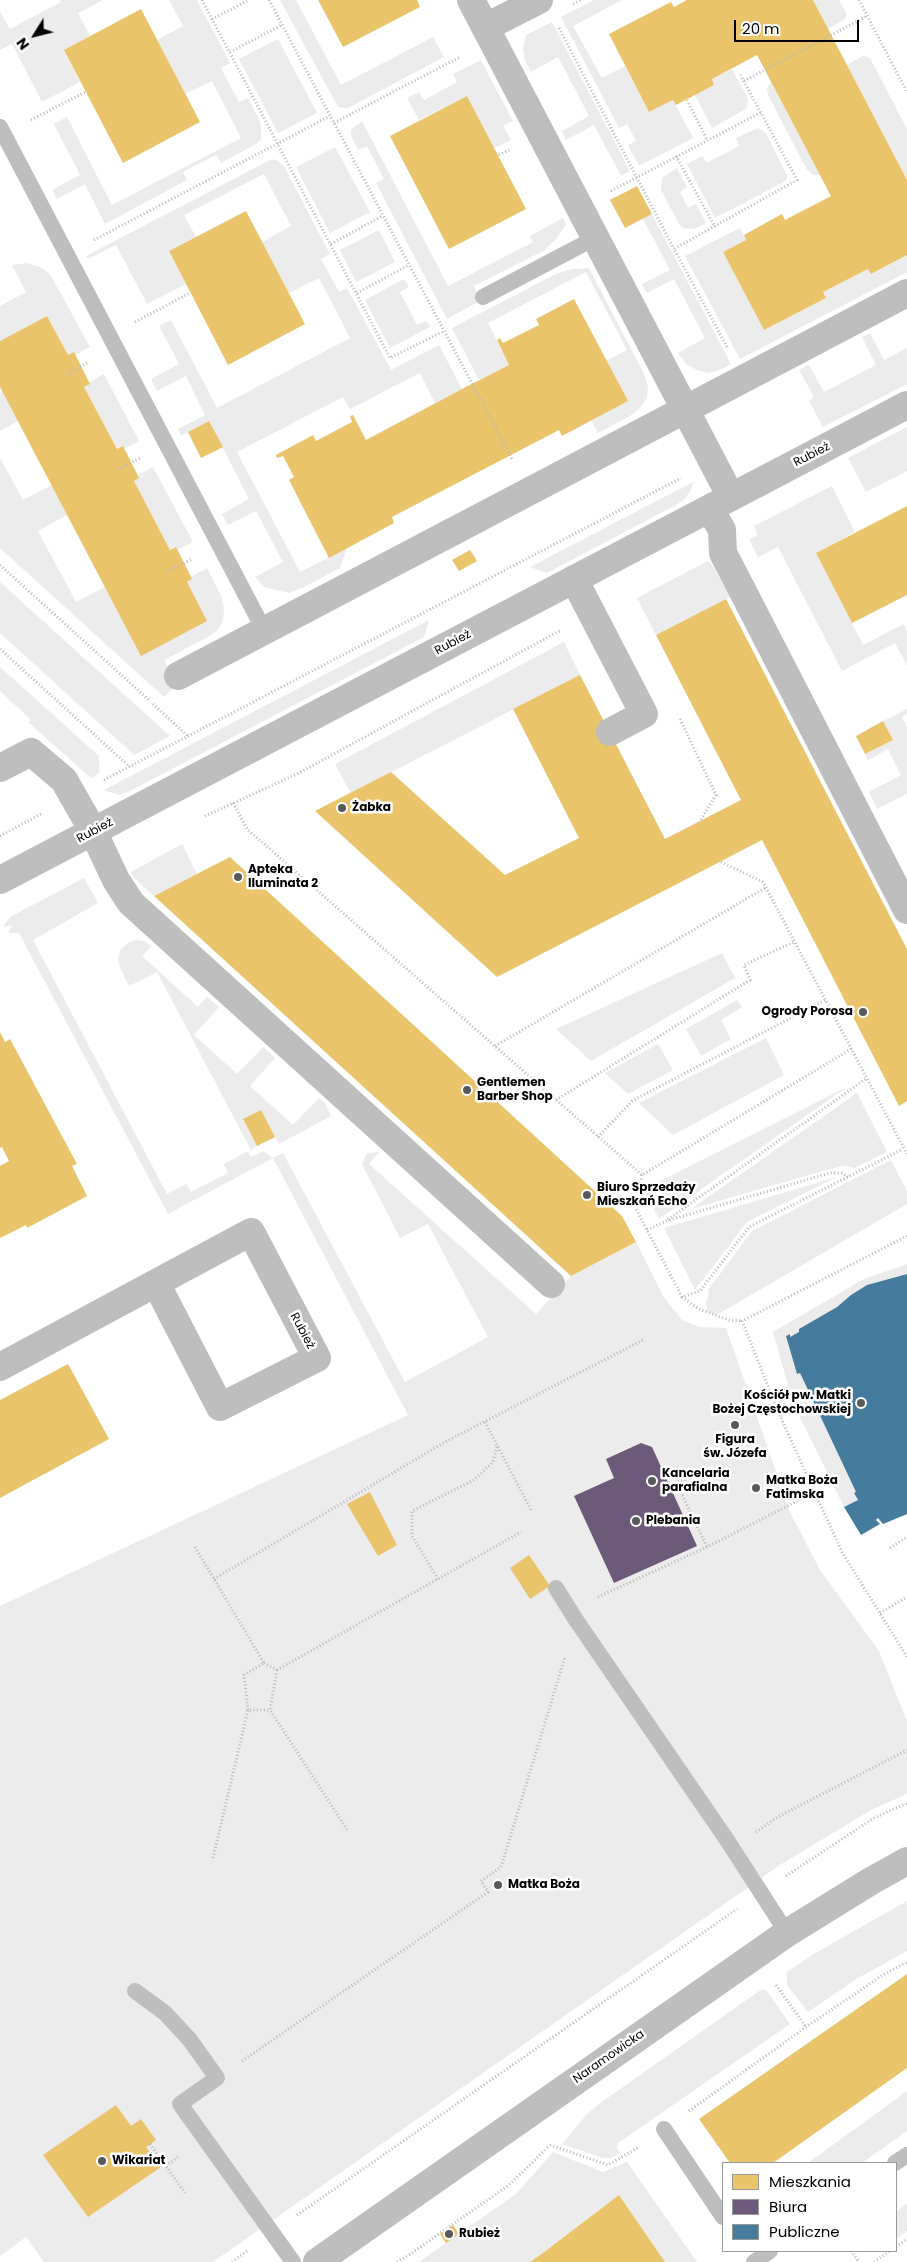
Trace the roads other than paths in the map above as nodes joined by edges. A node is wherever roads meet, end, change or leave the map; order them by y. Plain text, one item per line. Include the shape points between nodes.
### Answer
1 (472, 0) edge
2 (539, 0) edge
3 (490, 34) junction
4 (1, 130) edge
5 (595, 238) junction
6 (907, 293) edge
7 (483, 297) dead end
8 (907, 405) edge
9 (684, 409) junction
10 (721, 503) junction
11 (574, 579) junction
12 (264, 630) junction
13 (178, 676) dead end
14 (610, 732) dead end
15 (0, 768) edge
16 (93, 831) junction
17 (0, 880) edge
18 (907, 910) edge
19 (156, 1283) junction
20 (551, 1284) dead end
21 (0, 1367) edge
22 (556, 1588) dead end
23 (907, 1862) edge
24 (787, 1933) junction
25 (136, 1991) dead end
26 (664, 2129) road end
27 (907, 2154) edge
28 (896, 2162) edge
29 (722, 2216) edge
30 (769, 2252) edge
31 (293, 2262) edge
32 (317, 2262) edge
33 (754, 2262) edge

1 - 3 street
2 - 3 street
3 - 5 street
4 - 12 lane
5 - 7 lane
5 - 9 street
6 - 9 street
8 - 10 street, Rubież
9 - 10 street via 713,462
9 - 12 street
10 - 11 street, Rubież
10 - 18 street via 723,553
11 - 14 street via 644,714
11 - 16 street, Rubież
12 - 13 street
15 - 16 street via 31,752 64,780
16 - 17 street, Rubież
16 - 20 street via 116,880 132,903
19 - 19 street, Rubież via 220,1407 316,1358 251,1232
19 - 21 street, Rubież
22 - 24 lane
23 - 24 street, Naramowicka
24 - 32 street, Naramowicka
25 - 31 lane via 165,2013 190,2040 217,2078 180,2104
26 - 29 lane
27 - 28 lane
30 - 33 lane

